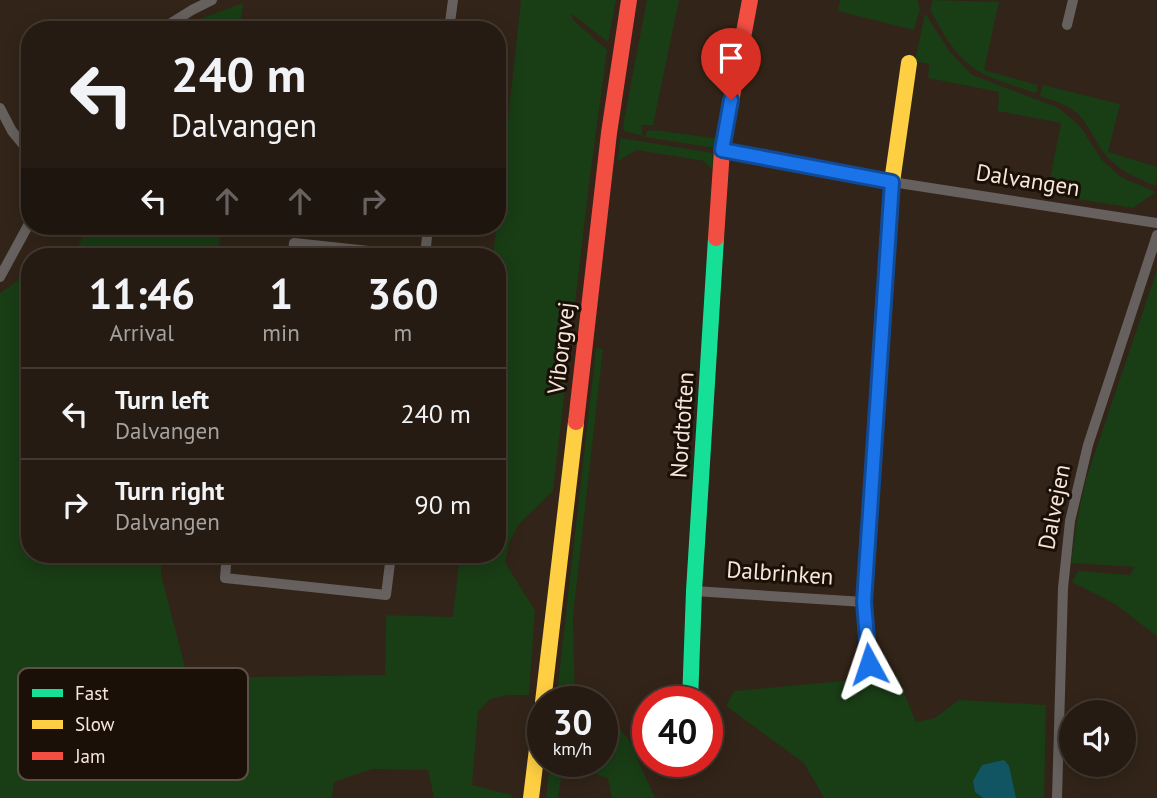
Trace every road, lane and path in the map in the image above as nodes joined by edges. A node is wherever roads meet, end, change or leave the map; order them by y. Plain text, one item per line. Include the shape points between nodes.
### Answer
1 (212, 0) edge
2 (453, 0) edge
3 (629, 0) edge
4 (750, 0) edge
5 (1073, 0) edge
6 (190, 5) edge
7 (171, 21) edge
8 (450, 21) edge
9 (1067, 24) dead end
10 (909, 63) dead end
11 (0, 108) edge
12 (21, 142) edge
13 (722, 150) junction
14 (892, 182) junction
15 (1157, 223) edge
16 (1157, 234) edge
17 (23, 235) edge
18 (294, 248) edge
19 (341, 248) edge
20 (0, 276) edge
21 (390, 563) edge
22 (226, 565) dead end
23 (694, 591) junction
24 (864, 602) junction
25 (869, 664) dead end
26 (545, 686) edge
27 (691, 686) edge
28 (534, 777) edge
29 (531, 798) edge
30 (1057, 798) edge

1 - 6 street
2 - 8 street
3 - 26 street, Viborgvej via 609,133
4 - 13 street
5 - 9 street
6 - 7 street
10 - 14 street
11 - 12 street
13 - 14 street, Dalvangen
13 - 23 street, Nordtoften
14 - 15 street, Dalvangen
14 - 24 street, Dalbrinken
16 - 30 street, Dalvejen via 1088,445 1070,521 1063,589
17 - 20 street
18 - 19 street via 294,243
21 - 22 street via 386,595 225,578
23 - 24 street, Dalbrinken
23 - 27 street, Nordtoften
24 - 25 street, Dalbrinken
28 - 29 street

